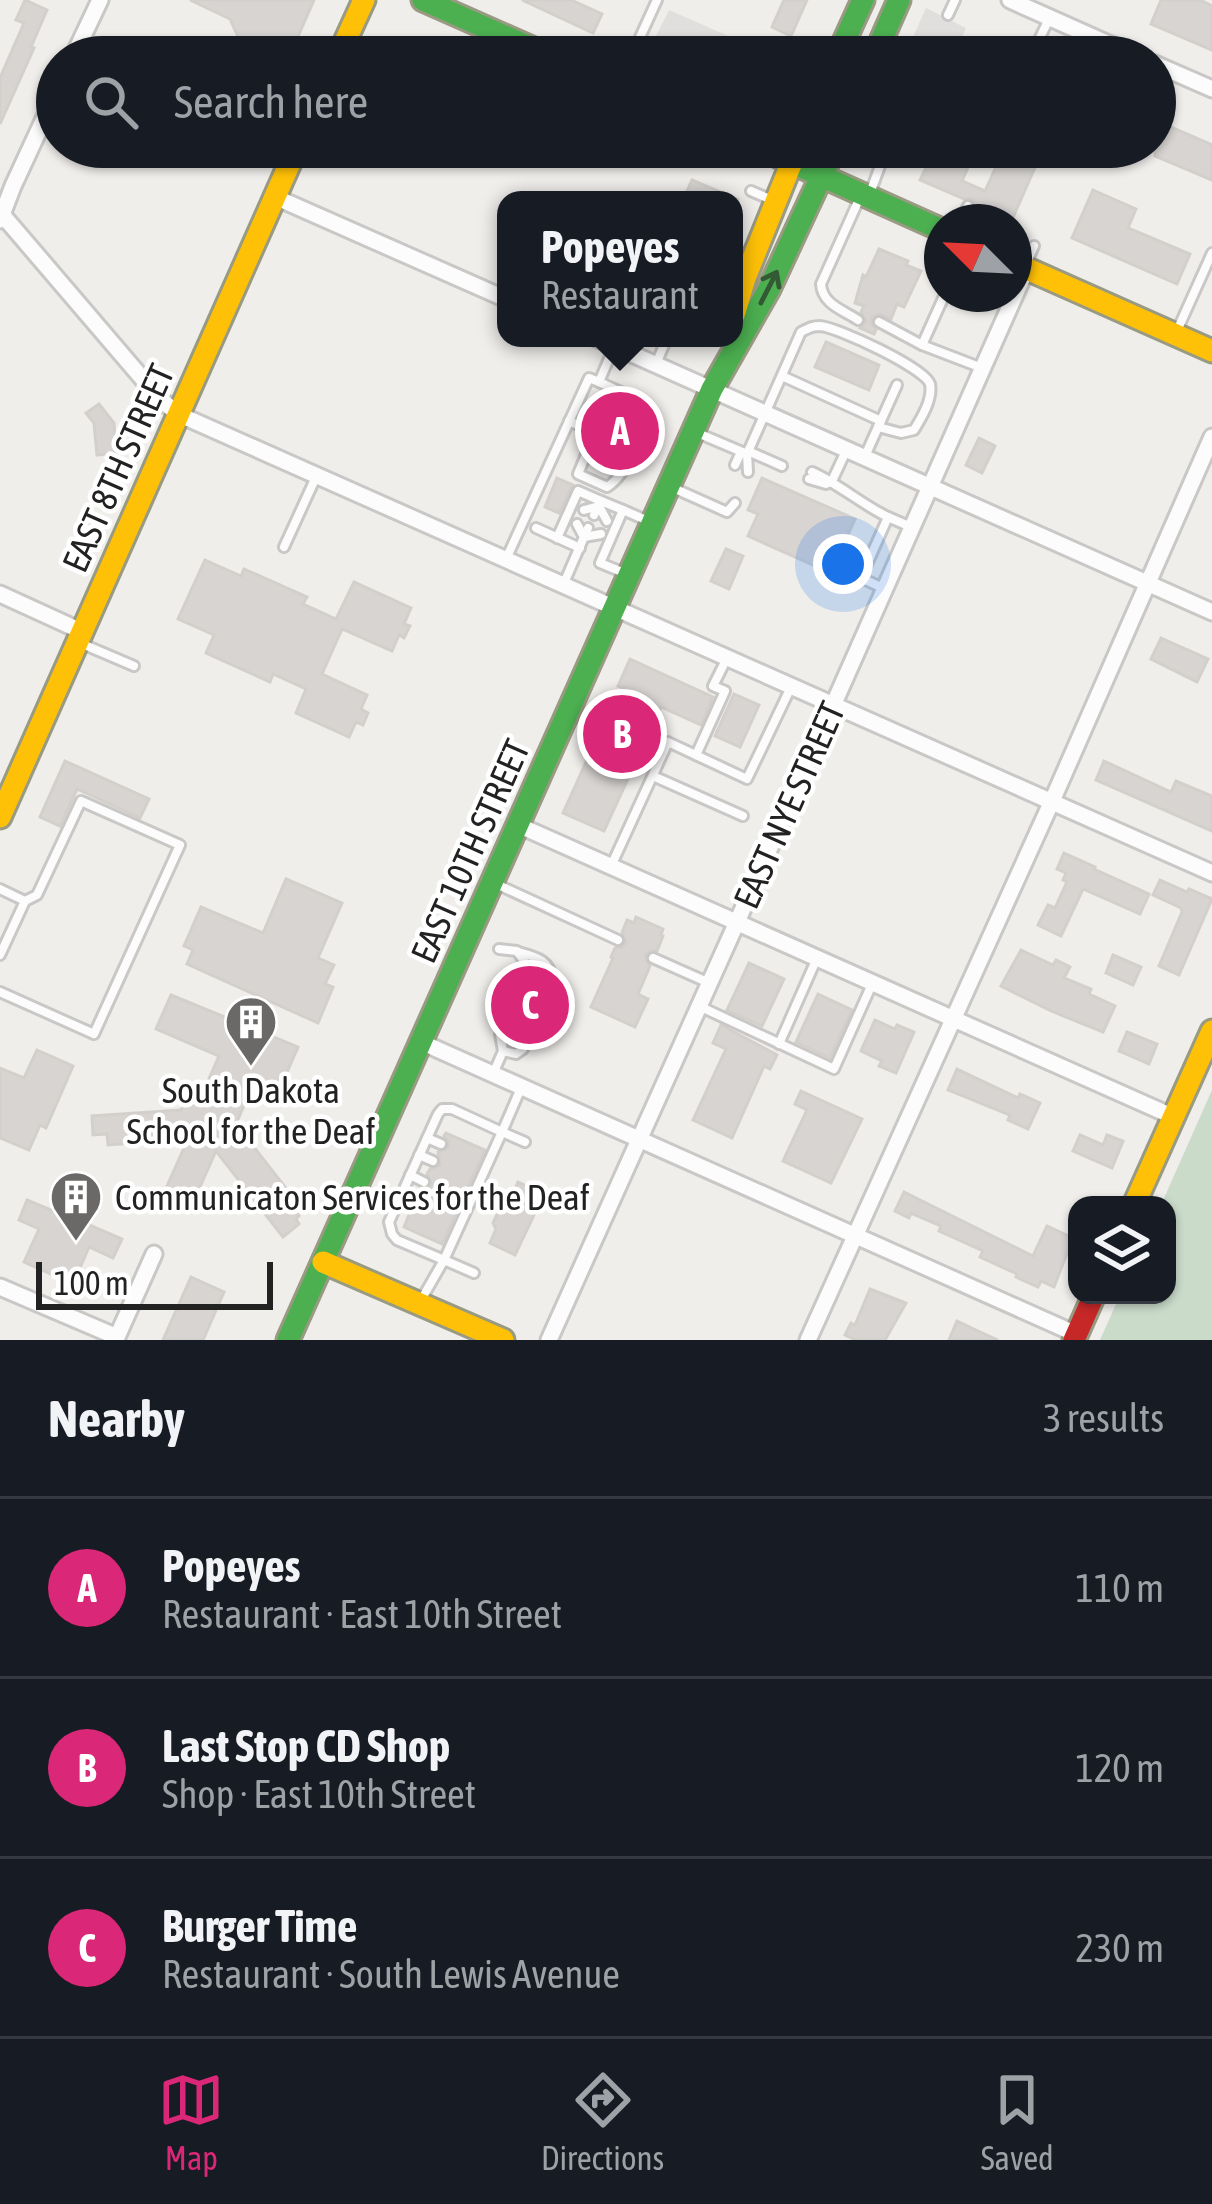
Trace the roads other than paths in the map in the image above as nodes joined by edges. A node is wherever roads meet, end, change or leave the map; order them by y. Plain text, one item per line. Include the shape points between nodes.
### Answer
1 (100, 0) edge
2 (364, 0) edge
3 (423, 0) edge
4 (657, 0) edge
5 (898, 0) edge
6 (955, 0) edge
7 (1010, 0) edge
8 (860, 1) edge
9 (948, 15) dead end
10 (1049, 18) junction
11 (83, 36) edge
12 (348, 36) edge
13 (504, 36) edge
14 (641, 36) edge
15 (846, 36) edge
16 (883, 36) edge
17 (1041, 36) edge
18 (1087, 36) edge
19 (1176, 73) edge
20 (1212, 89) edge
21 (36, 138) edge
22 (288, 168) edge
23 (789, 168) edge
24 (812, 168) edge
25 (826, 168) edge
26 (879, 168) edge
27 (822, 176) junction
28 (751, 191) dead end
29 (865, 196) junction
30 (275, 197) junction
31 (776, 201) junction
32 (1, 216) edge
33 (924, 222) edge
34 (1212, 253) edge
35 (1032, 264) edge
36 (743, 270) edge
37 (497, 294) edge
38 (938, 312) edge
39 (1005, 312) edge
40 (859, 317) dead end
41 (878, 326) dead end
42 (1176, 334) junction
43 (743, 335) edge
44 (922, 345) junction
45 (614, 347) edge
46 (616, 347) edge
47 (663, 347) edge
48 (724, 347) edge
49 (736, 347) edge
50 (1212, 350) edge
51 (656, 364) junction
52 (982, 368) junction
53 (782, 376) junction
54 (598, 382) junction
55 (897, 385) dead end
56 (712, 389) junction
57 (766, 413) junction
58 (178, 414) junction
59 (569, 421) junction
60 (880, 424) junction
61 (694, 431) junction
62 (1212, 437) edge
63 (846, 450) junction
64 (742, 452) junction
65 (865, 458) junction
66 (730, 463) dead end
67 (783, 463) dead end
68 (748, 472) dead end
69 (316, 476) junction
70 (811, 476) dead end
71 (832, 481) junction
72 (669, 486) junction
73 (929, 487) junction
74 (735, 503) dead end
75 (598, 507) junction
76 (584, 510) dead end
77 (623, 510) junction
78 (888, 517) junction
79 (608, 520) dead end
80 (653, 523) junction
81 (577, 524) dead end
82 (911, 527) junction
83 (536, 529) dead end
84 (586, 533) junction
85 (601, 534) dead end
86 (557, 538) junction
87 (284, 547) dead end
88 (580, 548) junction
89 (506, 560) junction
90 (630, 575) junction
91 (1146, 584) junction
92 (563, 585) junction
93 (884, 589) junction
94 (0, 594) edge
95 (615, 608) junction
96 (1212, 612) edge
97 (79, 637) junction
98 (727, 656) junction
99 (134, 666) dead end
100 (792, 685) junction
101 (833, 703) junction
102 (696, 755) junction
103 (653, 776) junction
104 (1052, 801) junction
105 (743, 816) dead end
106 (0, 818) edge
107 (518, 825) junction
108 (611, 866) junction
109 (1212, 873) edge
110 (492, 883) junction
111 (0, 889) edge
112 (25, 901) junction
113 (737, 922) junction
114 (618, 940) dead end
115 (499, 949) dead end
116 (517, 951) junction
117 (0, 955) edge
118 (653, 958) dead end
119 (817, 958) junction
120 (873, 982) junction
121 (710, 984) junction
122 (0, 992) edge
123 (699, 1007) junction
124 (954, 1018) junction
125 (1212, 1030) edge
126 (421, 1042) junction
127 (779, 1044) junction
128 (503, 1052) junction
129 (493, 1074) junction
130 (522, 1086) junction
131 (1174, 1117) junction
132 (502, 1132) junction
133 (427, 1138) junction
134 (640, 1138) junction
135 (526, 1142) dead end
136 (441, 1144) dead end
137 (419, 1155) junction
138 (433, 1161) dead end
139 (410, 1175) junction
140 (424, 1182) dead end
141 (401, 1196) junction
142 (1138, 1196) edge
143 (415, 1203) dead end
144 (855, 1236) junction
145 (154, 1254) dead end
146 (444, 1260) junction
147 (323, 1262) junction
148 (474, 1273) dead end
149 (0, 1287) edge
150 (419, 1304) junction
151 (1090, 1304) edge
152 (1075, 1337) edge
153 (118, 1339) edge
154 (288, 1340) edge
155 (503, 1340) edge
156 (549, 1340) edge
157 (808, 1340) edge

1 - 11 street
2 - 12 street
3 - 13 street
4 - 14 lane
5 - 16 street
6 - 9 lane
7 - 10 street
8 - 15 street
10 - 17 lane
10 - 18 street
19 - 20 street
21 - 32 street
22 - 30 street, EAST 8TH STREET
23 - 31 street
24 - 27 street
25 - 27 street, EAST 10TH STREET
26 - 29 lane
27 - 29 street
43 -> 27 street, EAST 10TH STREET
28 - 31 lane
29 - 33 street
29 - 40 lane via 821,284 829,303
30 - 37 street
30 - 58 street, EAST 8TH STREET
31 - 36 street
32 - 58 street
34 - 42 lane
35 - 42 street
38 - 44 lane
39 - 52 street, EAST NYE STREET
41 - 44 lane
42 - 50 street
44 - 52 lane
45 - 54 lane
46 - 51 street
47 - 51 lane
48 - 56 street, EAST 10TH STREET
56 -> 49 street, EAST 10TH STREET
51 - 56 street
52 - 73 street, EAST NYE STREET
53 - 57 lane
53 - 60 lane
53 - 60 lane via 802,332 815,326 904,361 923,373 929,401 914,430
54 - 59 lane via 589,378
54 - 59 lane via 647,410 619,480 607,487 578,474 595,433
55 - 60 lane
56 - 57 street
56 - 61 street, EAST 10TH STREET
57 - 63 street
57 - 64 lane
58 - 69 street
58 - 97 street, EAST 8TH STREET
59 - 89 lane
60 - 65 lane
61 - 64 lane
61 - 72 street, EAST 10TH STREET
62 - 91 street
63 - 65 street
63 - 71 lane
64 - 66 lane
64 - 67 lane
64 - 68 lane
65 - 73 street
69 - 87 lane
69 - 89 street
70 - 71 lane
71 - 78 lane
72 - 74 lane via 727,512
72 - 80 street, EAST 10TH STREET
73 - 82 street, EAST NYE STREET
73 - 91 street
75 - 76 lane
75 - 77 lane
75 - 79 lane
75 - 86 lane via 578,491
77 - 80 lane
77 - 90 lane via 600,563
78 - 82 lane
78 - 93 lane via 861,578
80 - 90 street, EAST 10TH STREET
81 - 84 lane
82 - 93 street, EAST NYE STREET
83 - 86 lane
84 - 85 lane
84 - 88 lane
86 - 88 lane
88 - 92 lane
89 - 92 street
90 - 95 street, EAST 10TH STREET
91 - 96 street
91 - 104 street
92 - 95 street
93 - 101 street, EAST NYE STREET
94 - 97 street
95 - 98 street
95 - 107 street, EAST 10TH STREET
97 - 99 lane
97 - 106 street, EAST 8TH STREET
98 - 100 street
98 - 102 lane via 713,686 725,691
100 - 101 street
100 - 102 lane via 747,779
101 - 104 street
101 - 113 street, EAST NYE STREET
102 - 103 lane via 668,742
103 - 105 lane
103 - 108 lane
104 - 109 street
104 - 124 street
107 - 108 street
107 - 110 street, EAST 10TH STREET
108 - 113 street
110 - 114 lane
110 - 126 street, EAST 10TH STREET
111 - 112 lane
112 - 117 lane
112 - 122 lane via 37,895 81,801 180,845 94,1034
113 - 119 street
113 - 121 street, EAST NYE STREET
115 - 116 lane
116 - 128 lane via 526,972 500,1034
116 - 128 lane via 544,961 553,980 523,1049
118 - 121 lane
119 - 120 street
119 - 127 lane
120 - 124 street
120 - 127 lane via 834,1069
121 - 123 street, EAST NYE STREET
123 - 127 lane
123 - 134 street, EAST NYE STREET
124 - 131 street
124 - 144 street
125 - 131 street
126 - 129 street
126 - 147 street, EAST 10TH STREET
128 - 129 lane
129 - 130 street
130 - 132 lane
130 - 134 street
131 - 142 street
132 - 133 lane via 442,1109
132 - 135 lane
132 - 146 lane
133 - 136 lane
133 - 137 lane
134 - 144 street
134 - 156 street, EAST NYE STREET
137 - 138 lane
137 - 139 lane
139 - 140 lane
139 - 141 lane
141 - 143 lane
141 - 146 lane via 392,1234
144 - 152 street
144 - 157 street
145 - 153 street
146 - 148 lane
146 - 150 lane
147 - 150 street
147 - 154 street, EAST 10TH STREET
149 - 153 street
150 - 155 street
151 - 152 street

